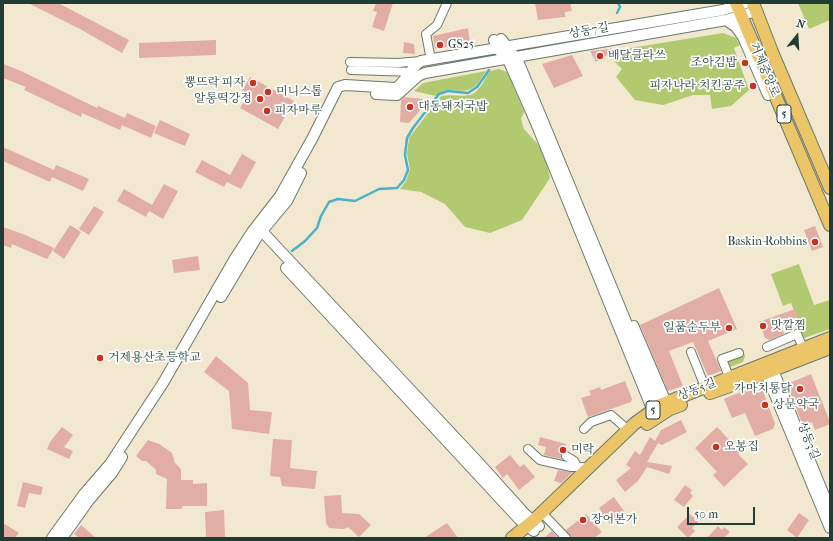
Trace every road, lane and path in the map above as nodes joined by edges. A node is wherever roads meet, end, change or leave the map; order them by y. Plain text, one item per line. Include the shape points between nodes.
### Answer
1 (447, 3) edge
2 (755, 7) edge
3 (734, 9) edge
4 (500, 44) junction
5 (511, 58) junction
6 (426, 61) junction
7 (390, 72) junction
8 (410, 72) junction
9 (426, 72) junction
10 (394, 91) junction
11 (830, 188) edge
12 (830, 225) edge
13 (257, 232) junction
14 (634, 325) dead end
15 (830, 338) edge
16 (767, 347) dead end
17 (803, 348) junction
18 (830, 348) edge
19 (691, 352) dead end
20 (739, 352) dead end
21 (768, 367) junction
22 (729, 377) junction
23 (705, 387) junction
24 (660, 410) junction
25 (584, 429) dead end
26 (628, 430) junction
27 (528, 449) dead end
28 (566, 456) dead end
29 (582, 468) junction
30 (823, 492) edge
31 (830, 510) edge
32 (534, 527) edge
33 (830, 528) edge
34 (52, 538) edge
35 (62, 538) edge
36 (512, 538) edge
37 (566, 538) edge

1 - 6 street via 437,25 426,34
2 - 3 street, 상동7길
2 - 11 main road, 거제중앙로 / 5
3 - 4 street, 상동7길
3 - 5 street, 상동7길
3 - 12 main road, 거제중앙로 / 5 via 788,125
4 - 5 street
4 - 6 street, 상동7길
5 - 9 street, 상동7길
5 - 24 street
6 - 7 street, 상동7길 via 351,66
6 - 8 street
7 - 8 street, 상동7길
7 - 10 street via 397,77 398,85
8 - 9 street, 상동7길
8 - 10 street
9 - 10 street, 상동7길 via 397,95
10 - 13 street via 345,85 338,87 280,196
13 - 32 street via 479,463
13 - 34 street via 234,260 163,383 110,464
13 - 35 street via 169,385 112,473
14 - 24 street
15 - 17 main road, 상동5길 / 5
16 - 17 street via 797,334
17 - 21 main road, 상동5길 / 5
18 - 21 main road, 상동5길 / 5
19 - 23 street
20 - 22 street via 722,359
21 - 22 main road, 상동5길 / 5
21 - 24 main road, 상동5길 / 5 via 708,394 670,409
21 - 30 street, 상동3길
22 - 23 main road, 상동5길 / 5
23 - 24 main road, 상동5길 / 5
24 - 26 main road, 상동5길 / 5
24 - 32 main road, 상동5길 / 5
25 - 26 street via 591,422 611,415
26 - 29 main road, 상동5길 / 5
27 - 29 street via 540,460
28 - 29 street
29 - 32 main road, 상동5길 / 5
30 - 31 street, 상동3길
30 - 33 street, 상동3길
32 - 36 main road, 상동5길 / 5
32 - 37 street

